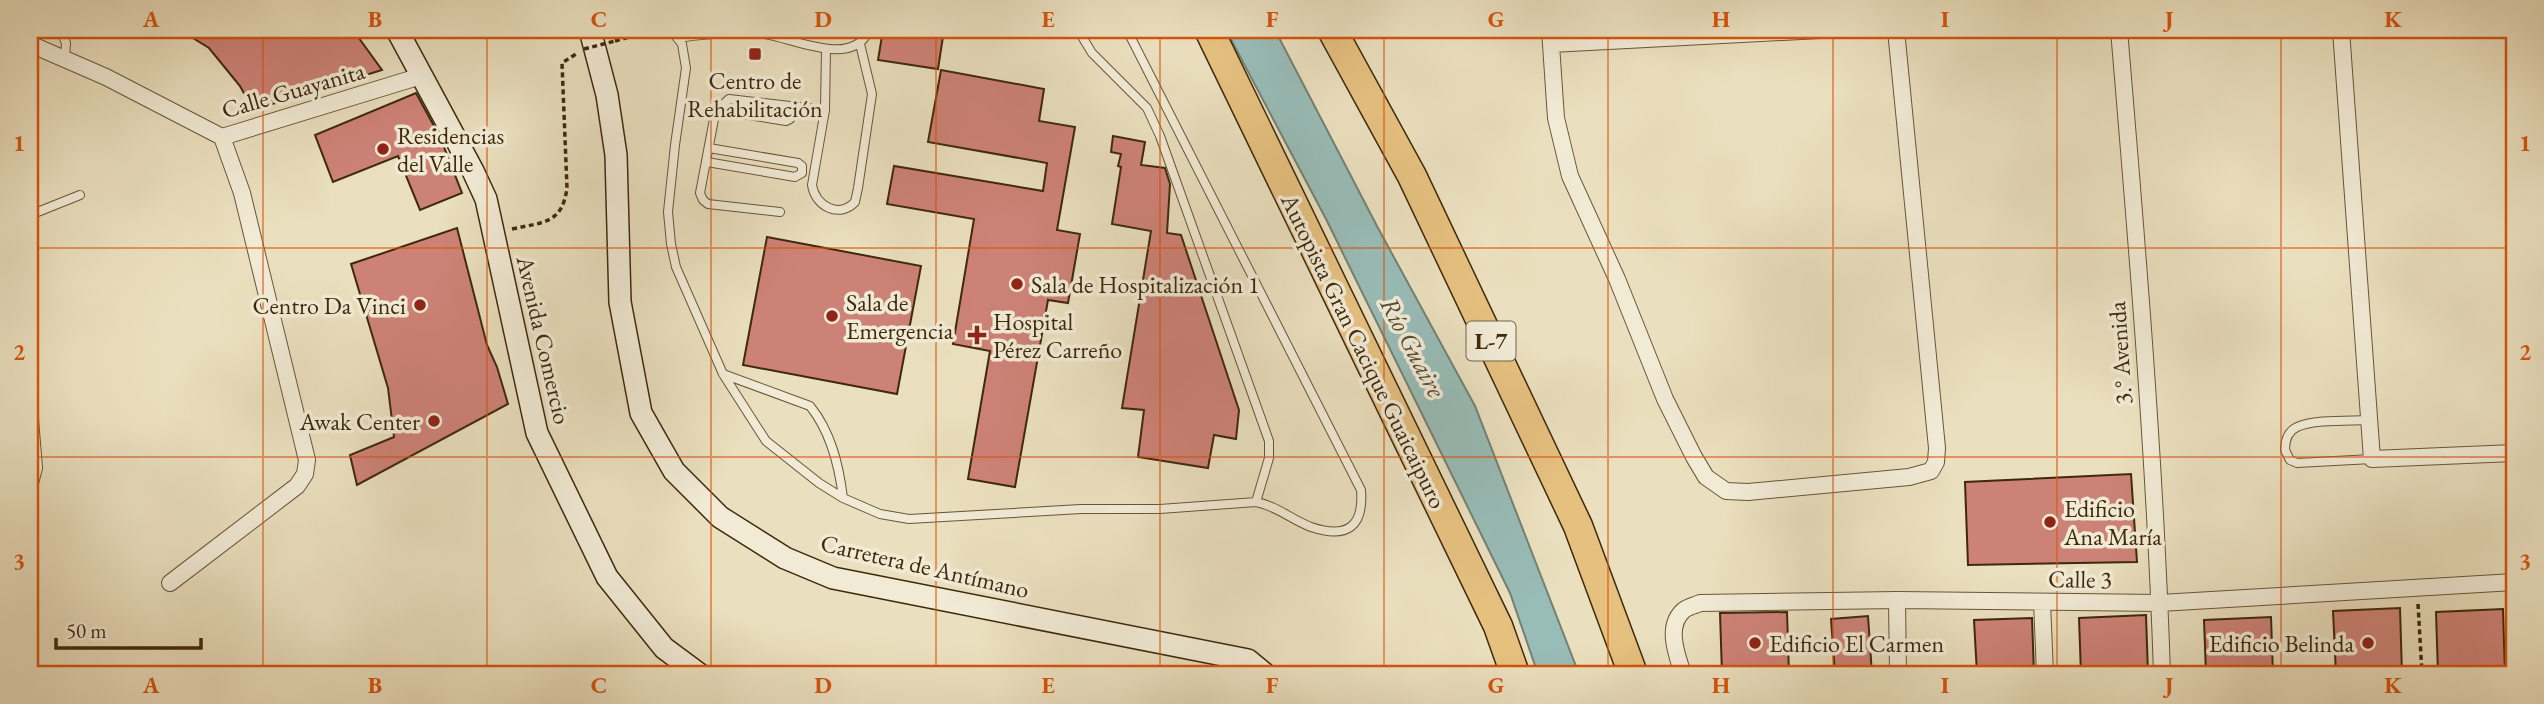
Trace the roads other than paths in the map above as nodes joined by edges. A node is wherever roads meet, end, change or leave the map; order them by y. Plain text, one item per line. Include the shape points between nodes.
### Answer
1 (60, 30) edge
2 (397, 30) edge
3 (671, 30) edge
4 (869, 30) edge
5 (1078, 30) edge
6 (1126, 30) edge
7 (1209, 30) edge
8 (1332, 30) edge
9 (1819, 30) edge
10 (1896, 30) edge
11 (2119, 30) edge
12 (2341, 30) edge
13 (1551, 37) edge
14 (677, 38) junction
15 (587, 39) edge
16 (30, 44) edge
17 (860, 44) junction
18 (826, 49) junction
19 (65, 59) junction
20 (421, 76) junction
21 (794, 108) junction
22 (717, 110) junction
23 (825, 110) junction
24 (222, 137) junction
25 (709, 148) junction
26 (707, 162) junction
27 (80, 195) dead end
28 (780, 212) dead end
29 (30, 215) edge
30 (723, 374) junction
31 (30, 419) edge
32 (2369, 420) junction
33 (2514, 453) edge
34 (2372, 459) junction
35 (30, 484) edge
36 (843, 498) junction
37 (1256, 502) junction
38 (2514, 582) edge
39 (170, 583) dead end
40 (1897, 600) junction
41 (2042, 602) junction
42 (2160, 603) junction
43 (699, 674) edge
44 (1265, 674) edge
45 (1515, 674) edge
46 (1633, 674) edge
47 (1683, 674) edge
48 (1898, 674) edge
49 (2046, 674) edge
50 (2162, 674) edge

1 - 19 lane via 66,43
2 - 20 main road, Avenida Comercio
3 - 14 lane
4 - 17 lane
5 - 37 lane via 1092,53 1147,108 1160,136 1269,441 1269,458
6 - 37 lane via 1361,490 1363,507 1359,519 1342,530 1313,527
7 - 45 highway, Autopista Gran Cacique Guaicaipuro via 1498,626
8 - 46 highway, L-7 via 1412,176 1572,514
9 - 13 street
10 - 13 street via 1936,461 1931,471 1909,477 1748,492 1726,491 1706,477 1665,399 1570,176 1556,118
11 - 42 street, 3.° Avenida
12 - 32 street
14 - 18 lane via 760,33
14 - 30 lane via 686,68 668,212 671,244 676,267
15 - 44 main road, Carretera de Antímano via 607,95 616,155 620,302 641,413 674,471 720,517 785,558 834,578 1248,660
16 - 19 street, Calle Guayanita
17 - 18 lane
17 - 23 lane via 872,94 855,202 844,209 819,203 814,196
18 - 23 lane
19 - 24 street, Calle Guayanita
20 - 24 street, Calle Guayanita
20 - 43 main road, Avenida Comercio via 486,200 537,433 607,577 664,648
21 - 22 lane via 729,99
21 - 22 lane via 786,121
21 - 23 lane
22 - 25 lane
24 - 39 street via 242,193 307,460 297,486
25 - 26 lane
25 - 26 lane via 798,163 803,169 795,177
26 - 28 lane via 701,194 708,204
27 - 29 lane
30 - 36 lane via 766,441
30 - 36 lane via 810,406 840,468
31 - 35 street via 34,468
32 - 34 street
32 - 34 lane via 2297,427 2287,436 2285,450 2297,463
33 - 34 street
36 - 37 lane via 880,514 909,519
38 - 42 street, Calle 3
40 - 41 street, Calle 3
40 - 47 street, Calle 3 via 1700,603 1684,610 1675,624 1674,646
40 - 48 street
41 - 42 street, Calle 3
41 - 49 street
42 - 50 street, 3.° Avenida

